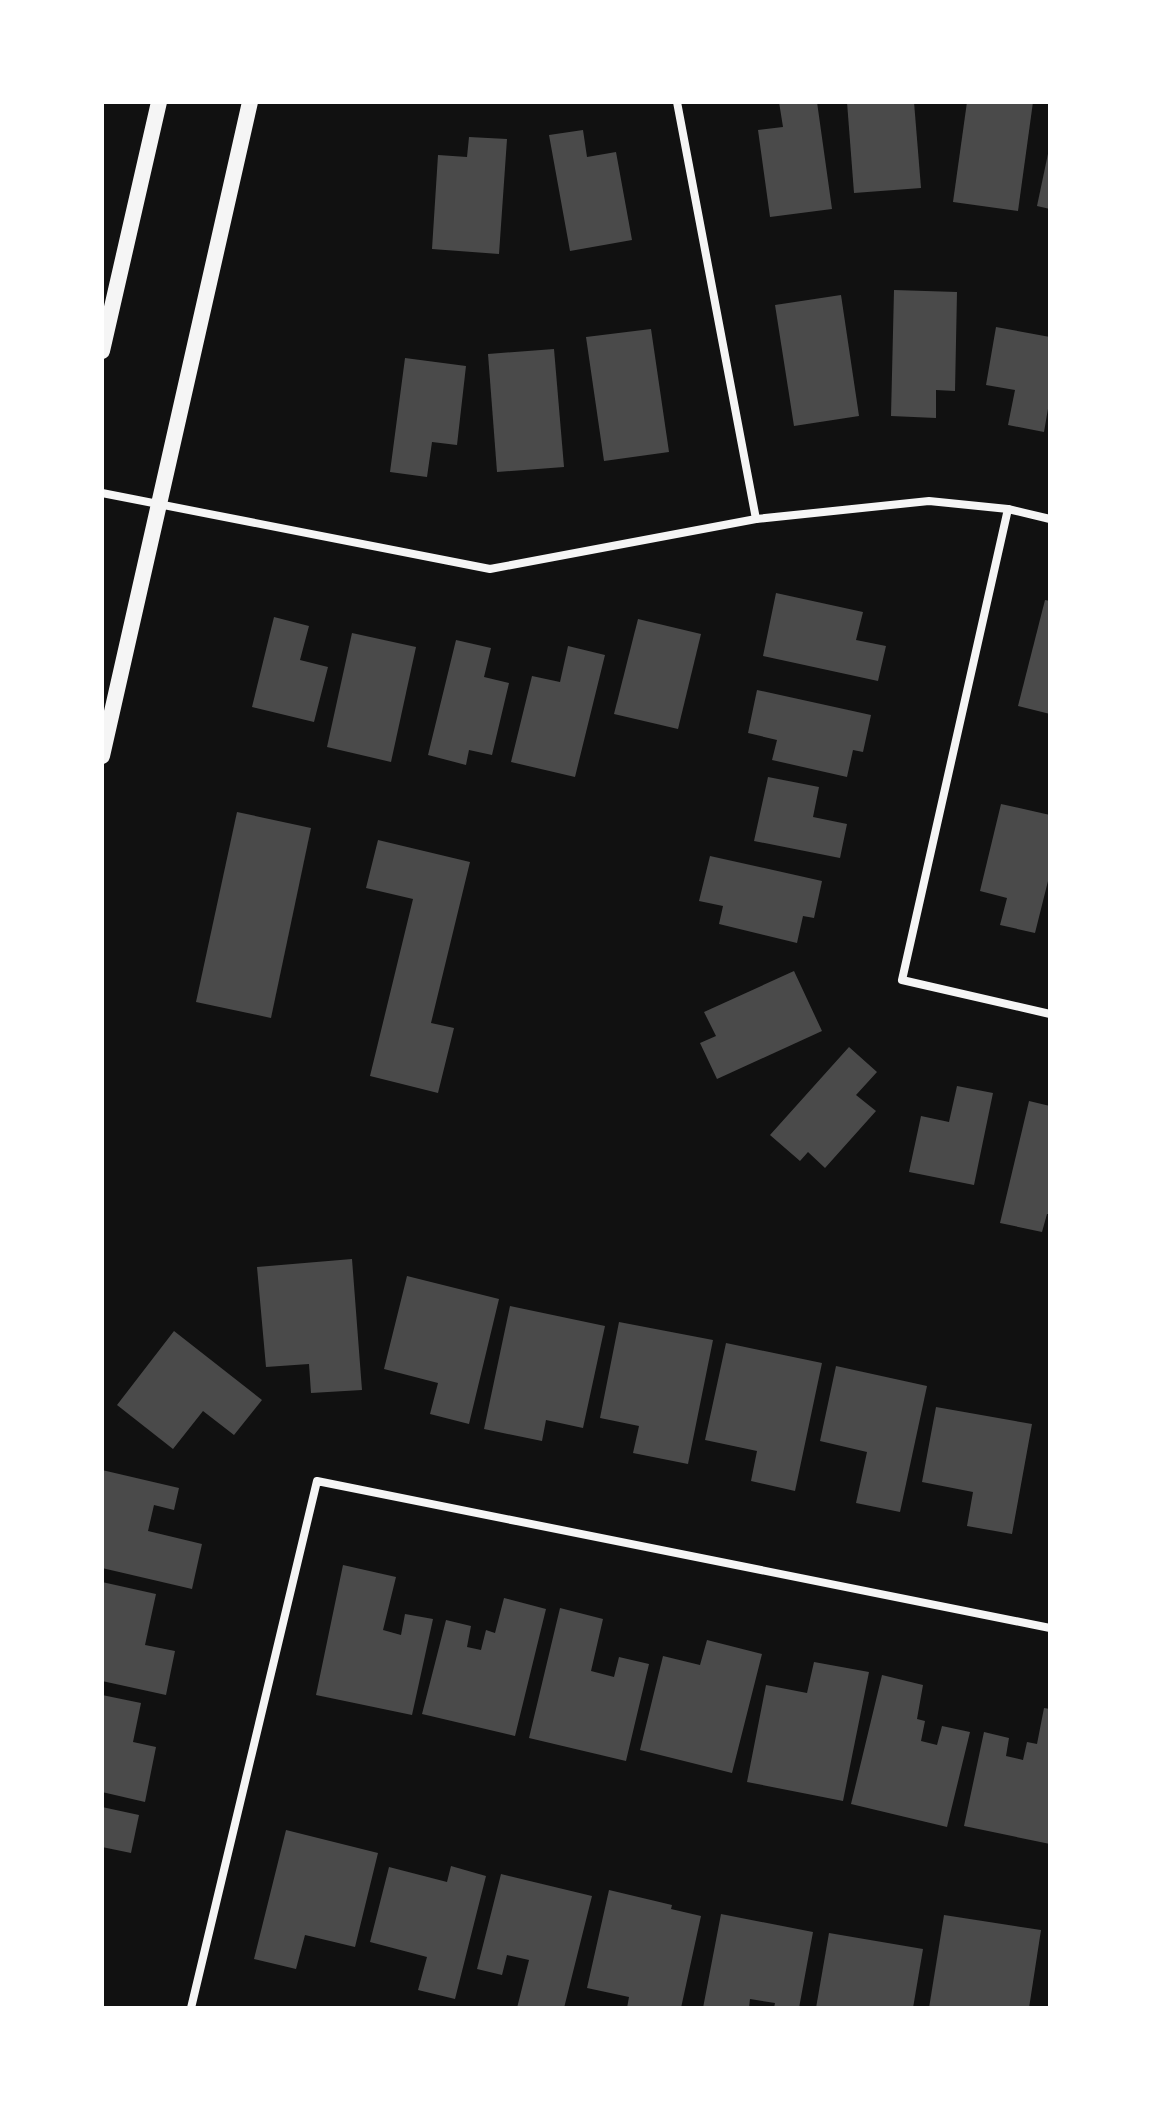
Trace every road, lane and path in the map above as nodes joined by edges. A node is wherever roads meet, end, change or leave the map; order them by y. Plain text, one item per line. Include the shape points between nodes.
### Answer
1 (159, 102) edge
2 (250, 102) edge
3 (677, 102) edge
4 (102, 351) edge
5 (102, 493) edge
6 (160, 506) junction
7 (1008, 509) junction
8 (756, 519) junction
9 (1050, 519) edge
10 (102, 756) edge
11 (1050, 1014) edge
12 (1050, 1628) edge
13 (191, 2008) edge

1 - 4 main road
2 - 6 main road
3 - 8 street
5 - 6 street
6 - 8 street via 490,569
6 - 10 main road
7 - 8 street via 929,501
7 - 9 street
7 - 11 street via 902,980
12 - 13 street via 317,1481

